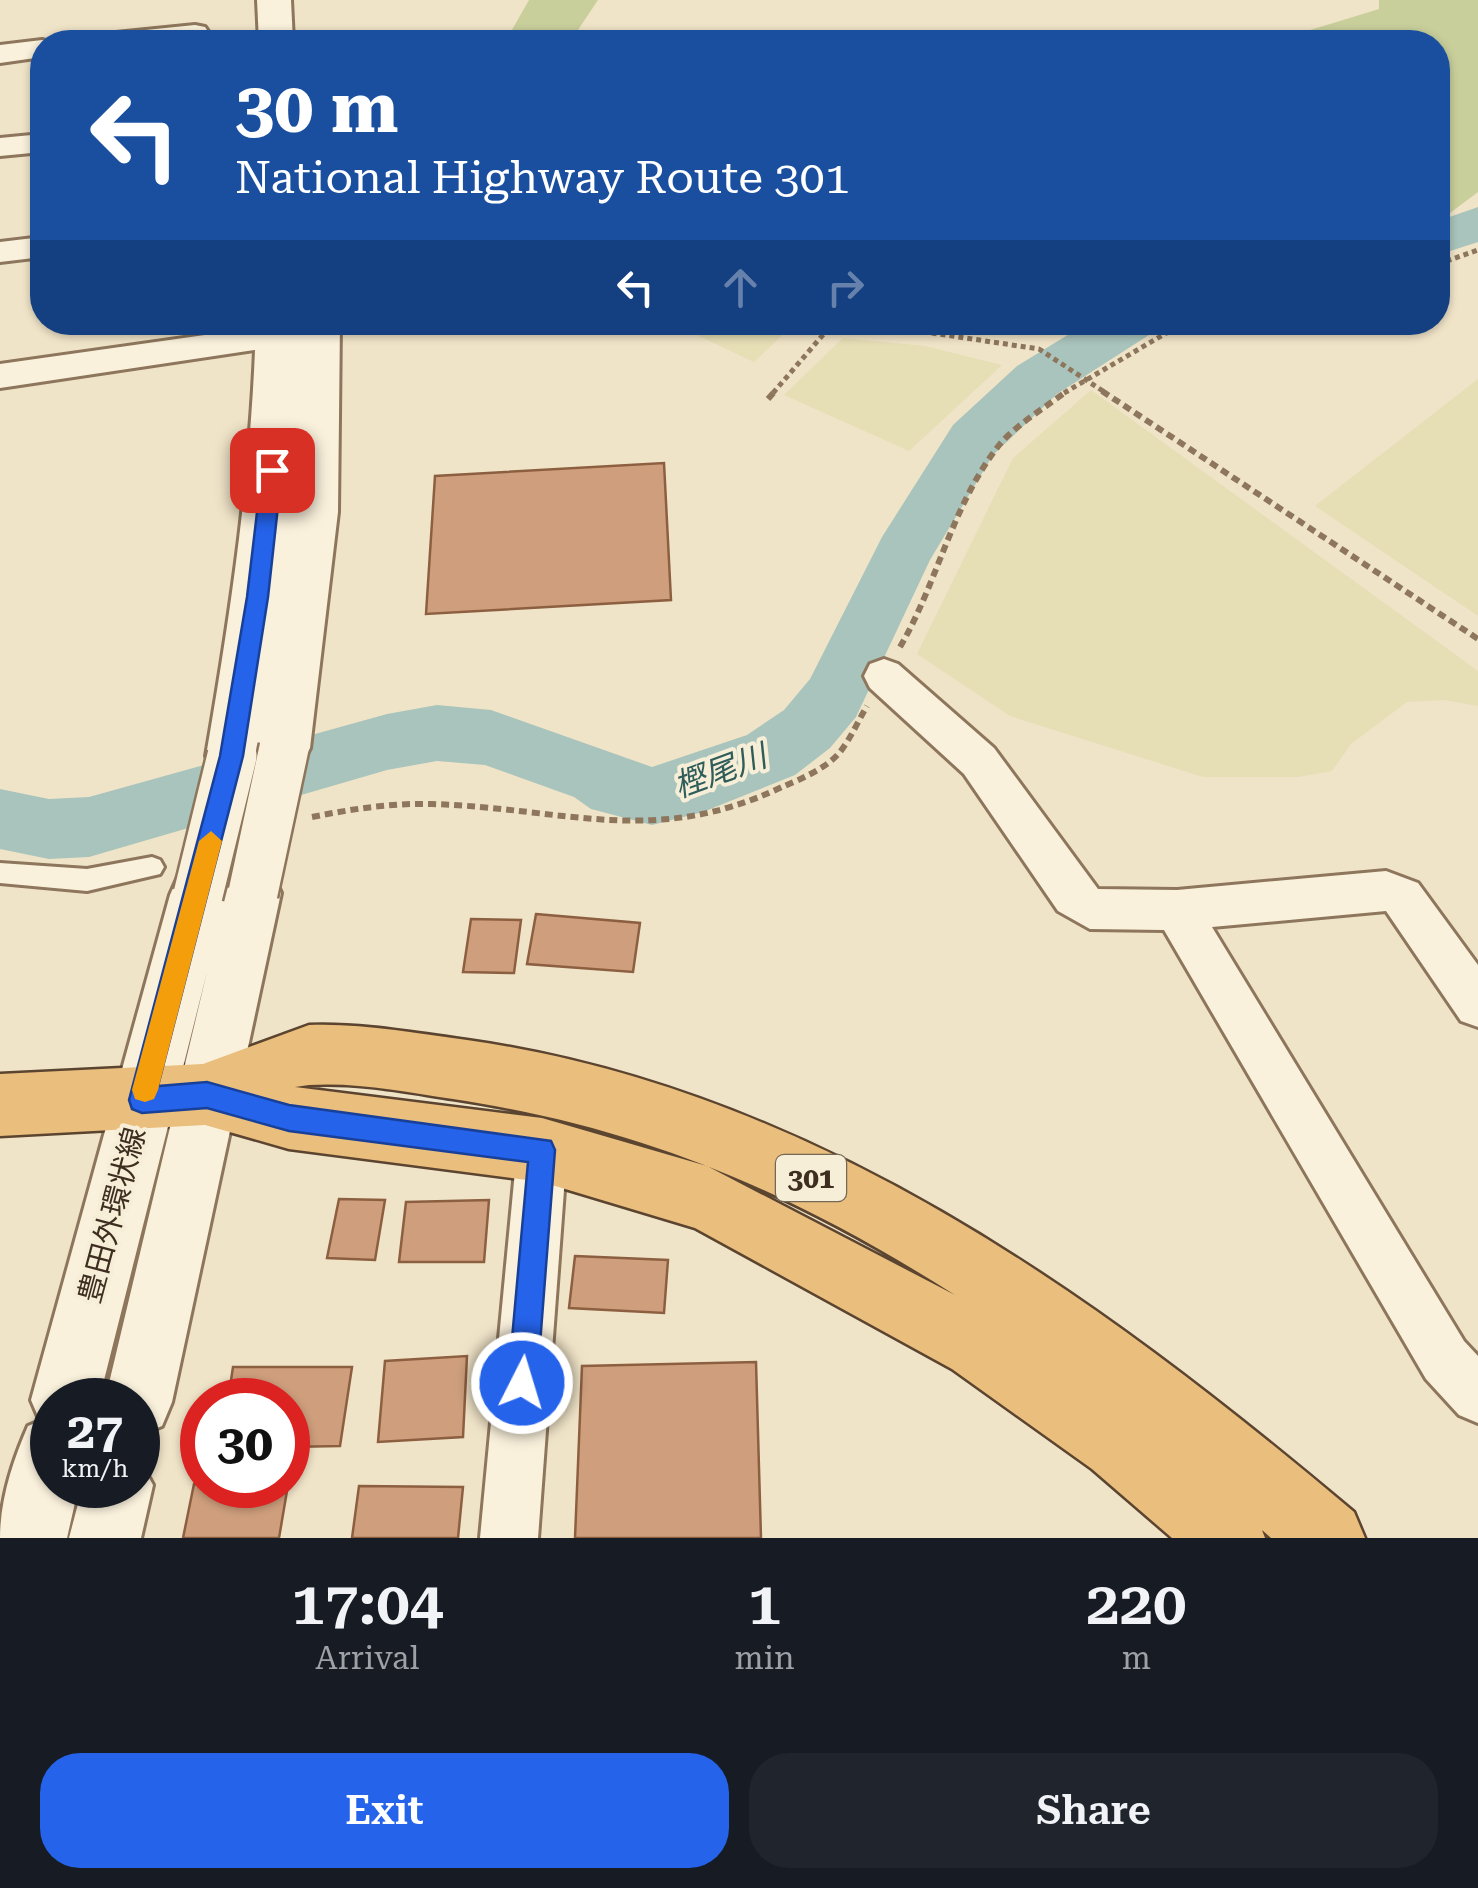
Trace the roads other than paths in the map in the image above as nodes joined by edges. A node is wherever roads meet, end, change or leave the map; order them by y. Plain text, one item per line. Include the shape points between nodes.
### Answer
1 (199, 0) edge
2 (274, 0) edge
3 (305, 0) edge
4 (196, 30) edge
5 (275, 30) edge
6 (306, 30) edge
7 (30, 50) edge
8 (0, 54) edge
9 (30, 143) edge
10 (0, 147) edge
11 (30, 248) edge
12 (0, 252) edge
13 (243, 335) edge
14 (289, 335) edge
15 (291, 335) edge
16 (0, 376) edge
17 (884, 676) road end
18 (0, 873) edge
19 (201, 885) junction
20 (1177, 910) junction
21 (1478, 1005) edge
22 (207, 1095) junction
23 (142, 1100) junction
24 (0, 1104) edge
25 (542, 1150) junction
26 (71, 1378) edge
27 (143, 1378) edge
28 (1478, 1396) edge
29 (38, 1508) edge
30 (112, 1508) edge
31 (30, 1538) edge
32 (105, 1538) edge
33 (509, 1538) edge
34 (1228, 1538) edge
35 (1328, 1538) edge

1 - 4 street
2 - 5 street
3 - 6 street
7 - 8 street
9 - 10 street
11 - 12 street
13 - 16 street
14 - 19 street, 豊田外環状線, bridge via 258,597 232,756
15 - 19 street, 豊田外環状線, bridge via 315,512 284,748
17 - 20 street via 979,761 1074,897 1090,910
18 - 19 lane
19 - 22 street, 豊田外環状線
19 - 23 street, 豊田外環状線
20 - 21 street via 1386,891 1414,910
20 - 28 street via 1445,1360
22 - 23 highway, 301
22 - 25 highway, 301 via 289,1118
22 - 27 street, 豊田外環状線
22 - 35 highway, 301 via 306,1054 491,1069 651,1109 790,1167 933,1241 1084,1339
23 - 24 highway, 301
23 - 26 street, 豊田外環状線
25 - 33 street
25 - 34 highway, 301 via 707,1199 977,1344 1118,1444
29 - 31 street
30 - 32 street

